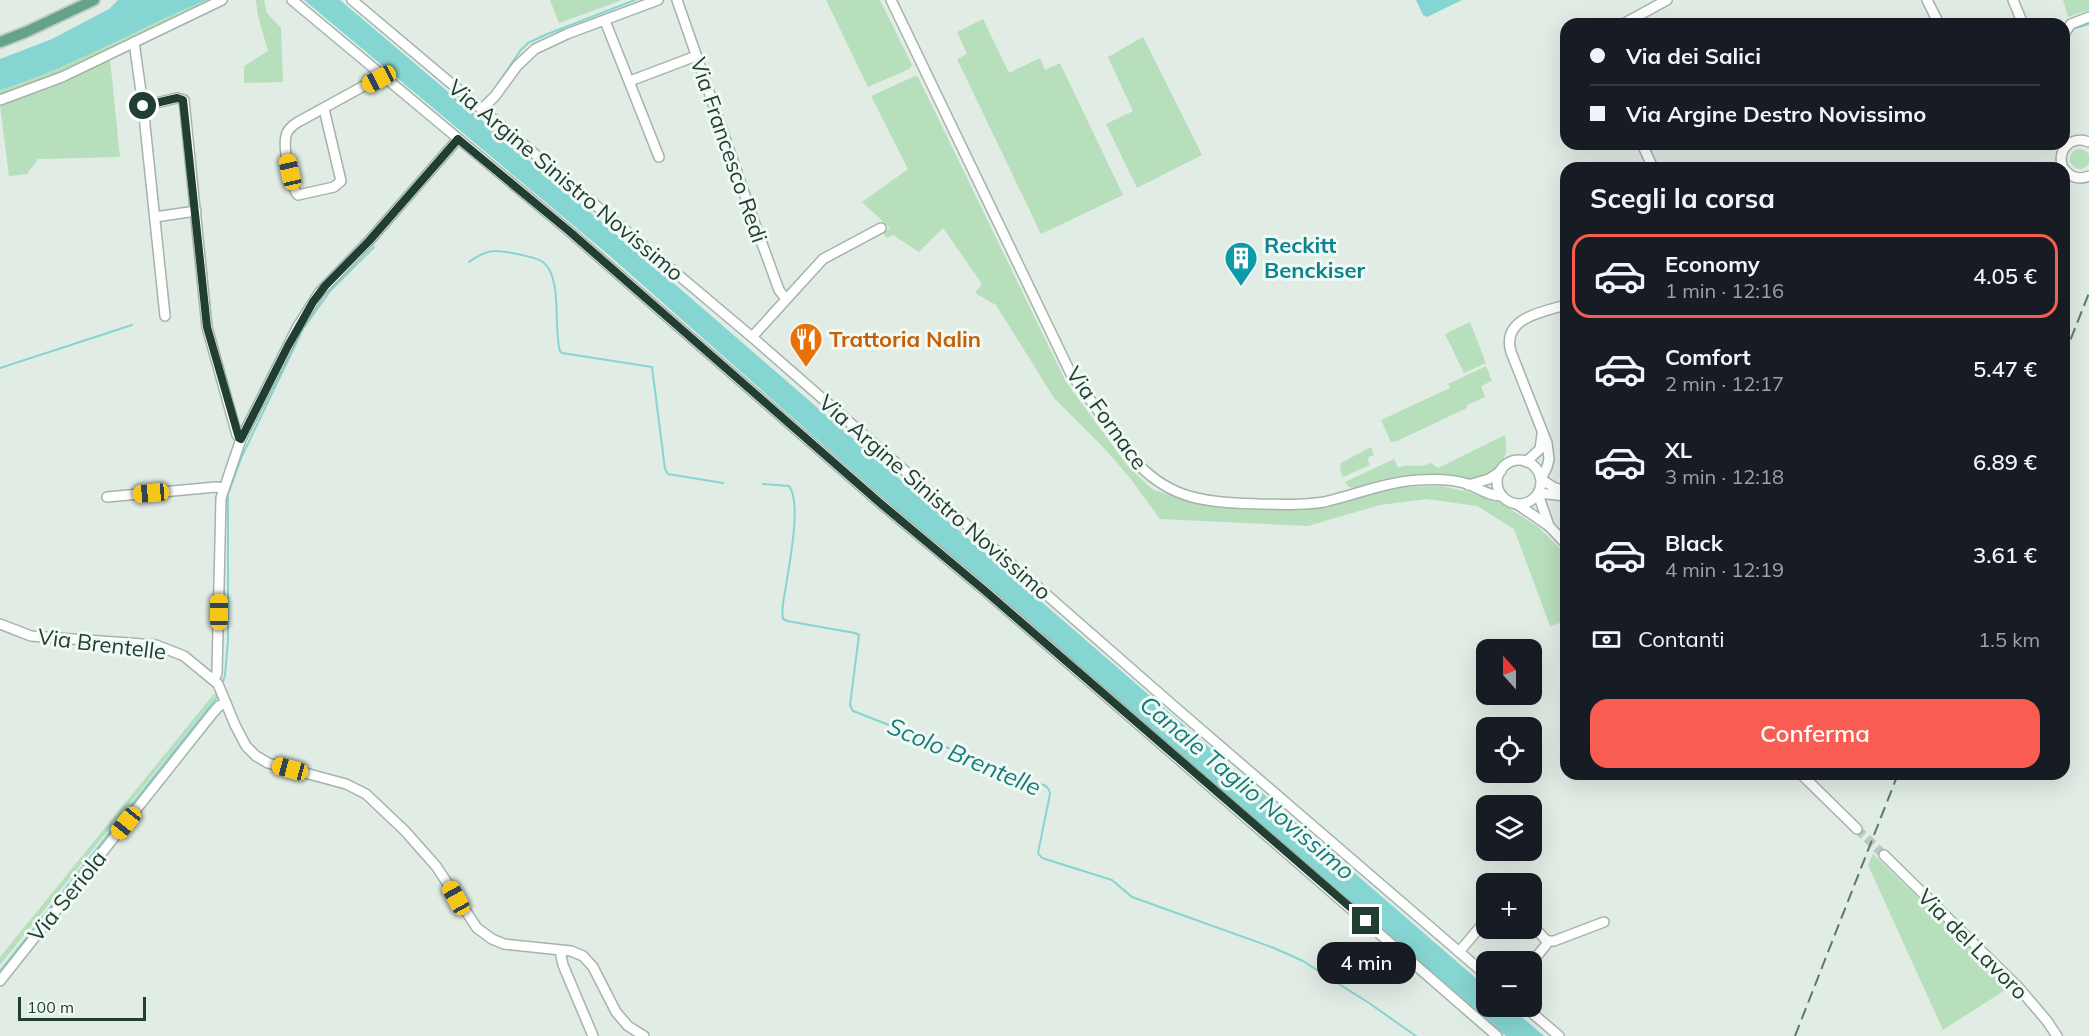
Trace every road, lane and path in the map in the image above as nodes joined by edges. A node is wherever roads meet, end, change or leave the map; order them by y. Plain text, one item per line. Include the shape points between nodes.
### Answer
1 (94, 0) edge
2 (222, 0) edge
3 (292, 0) edge
4 (352, 0) edge
5 (658, 0) edge
6 (677, 0) edge
7 (891, 0) edge
8 (1667, 0) edge
9 (1927, 0) edge
10 (2013, 0) edge
11 (2089, 17) edge
12 (1634, 18) edge
13 (1936, 18) edge
14 (2020, 18) edge
15 (605, 21) junction
16 (2070, 25) edge
17 (0, 42) edge
18 (134, 42) junction
19 (696, 56) junction
20 (382, 76) junction
21 (630, 81) junction
22 (0, 100) edge
23 (143, 106) junction
24 (324, 109) junction
25 (482, 109) junction
26 (458, 139) junction
27 (2070, 139) edge
28 (2089, 142) edge
29 (658, 157) dead end
30 (2070, 175) edge
31 (2089, 176) edge
32 (196, 210) junction
33 (155, 217) junction
34 (881, 228) dead end
35 (786, 299) junction
36 (1560, 307) edge
37 (165, 316) dead end
38 (752, 337) junction
39 (1542, 432) junction
40 (241, 439) junction
41 (1526, 462) junction
42 (1502, 470) junction
43 (1540, 478) junction
44 (1468, 484) junction
45 (223, 488) junction
46 (1560, 490) edge
47 (1538, 493) junction
48 (1560, 494) edge
49 (1502, 495) junction
50 (107, 497) dead end
51 (1517, 504) junction
52 (1549, 526) junction
53 (1560, 538) edge
54 (0, 624) edge
55 (218, 685) junction
56 (226, 703) junction
57 (1807, 780) edge
58 (1857, 828) tunnel mouth
59 (1884, 855) tunnel mouth
60 (1604, 922) dead end
61 (1476, 932) edge
62 (1542, 936) edge
63 (1547, 941) junction
64 (560, 951) junction
65 (1541, 951) edge
66 (1459, 952) junction
67 (1476, 966) edge
68 (0, 981) edge
69 (1537, 1017) edge
70 (593, 1036) edge
71 (644, 1036) edge
72 (1497, 1036) edge
73 (1559, 1036) edge
74 (2057, 1036) edge

1 - 17 main road
2 - 18 street
3 - 20 street
4 - 25 street, Via Argine Sinistro Novissimo via 399,32
5 - 15 street
6 - 19 street, Via Francesco Redi
7 - 44 street, Via Fornace via 1071,374 1151,476 1173,491 1199,500 1294,505 1328,501 1408,481
8 - 12 street
9 - 13 street
10 - 14 street
11 - 16 street
15 - 21 street
15 - 25 street via 528,54
18 - 22 street via 62,77
18 - 23 street
19 - 21 street
19 - 35 street, Via Francesco Redi via 779,290
20 - 24 street
20 - 26 street
21 - 29 street
23 - 32 street via 183,100
23 - 33 street
24 - 24 street via 341,181 334,187 298,195 286,155 286,136 298,122
25 - 38 street, Via Argine Sinistro Novissimo
26 - 40 street via 313,302
26 - 72 street
27 - 28 street
30 - 31 street
32 - 33 street
32 - 40 street via 207,327
33 - 37 street
34 - 35 street via 823,258
35 - 38 street
36 - 39 street via 1520,321 1509,339
38 - 66 street, Via Argine Sinistro Novissimo
39 - 41 street via 1540,449
39 - 43 street via 1549,459
40 - 45 street
41 - 42 street via 1512,462
41 - 43 street via 1537,469
42 - 44 street, Via Fornace via 1489,479
42 - 49 street via 1498,483
43 - 46 street
43 - 47 street
44 - 49 street, Via Fornace via 1495,496
45 - 50 street
45 - 55 street via 219,518
47 - 48 street
47 - 51 street via 1528,502
47 - 52 street
49 - 51 street
51 - 52 street
52 - 53 street
54 - 55 street, Via Brentelle via 31,636 156,645 184,656
55 - 56 street
56 - 64 street via 246,746 260,759 360,790 436,866 483,934 504,944
56 - 68 street, Via Seriola via 212,714
57 - 58 street
59 - 74 street, Via del Lavoro via 2019,988
60 - 63 street
61 - 66 street
62 - 63 street
63 - 65 street
64 - 70 street
64 - 71 street via 576,952 591,963 612,1007 628,1026
66 - 67 street, Via Argine Sinistro Novissimo
69 - 73 street

